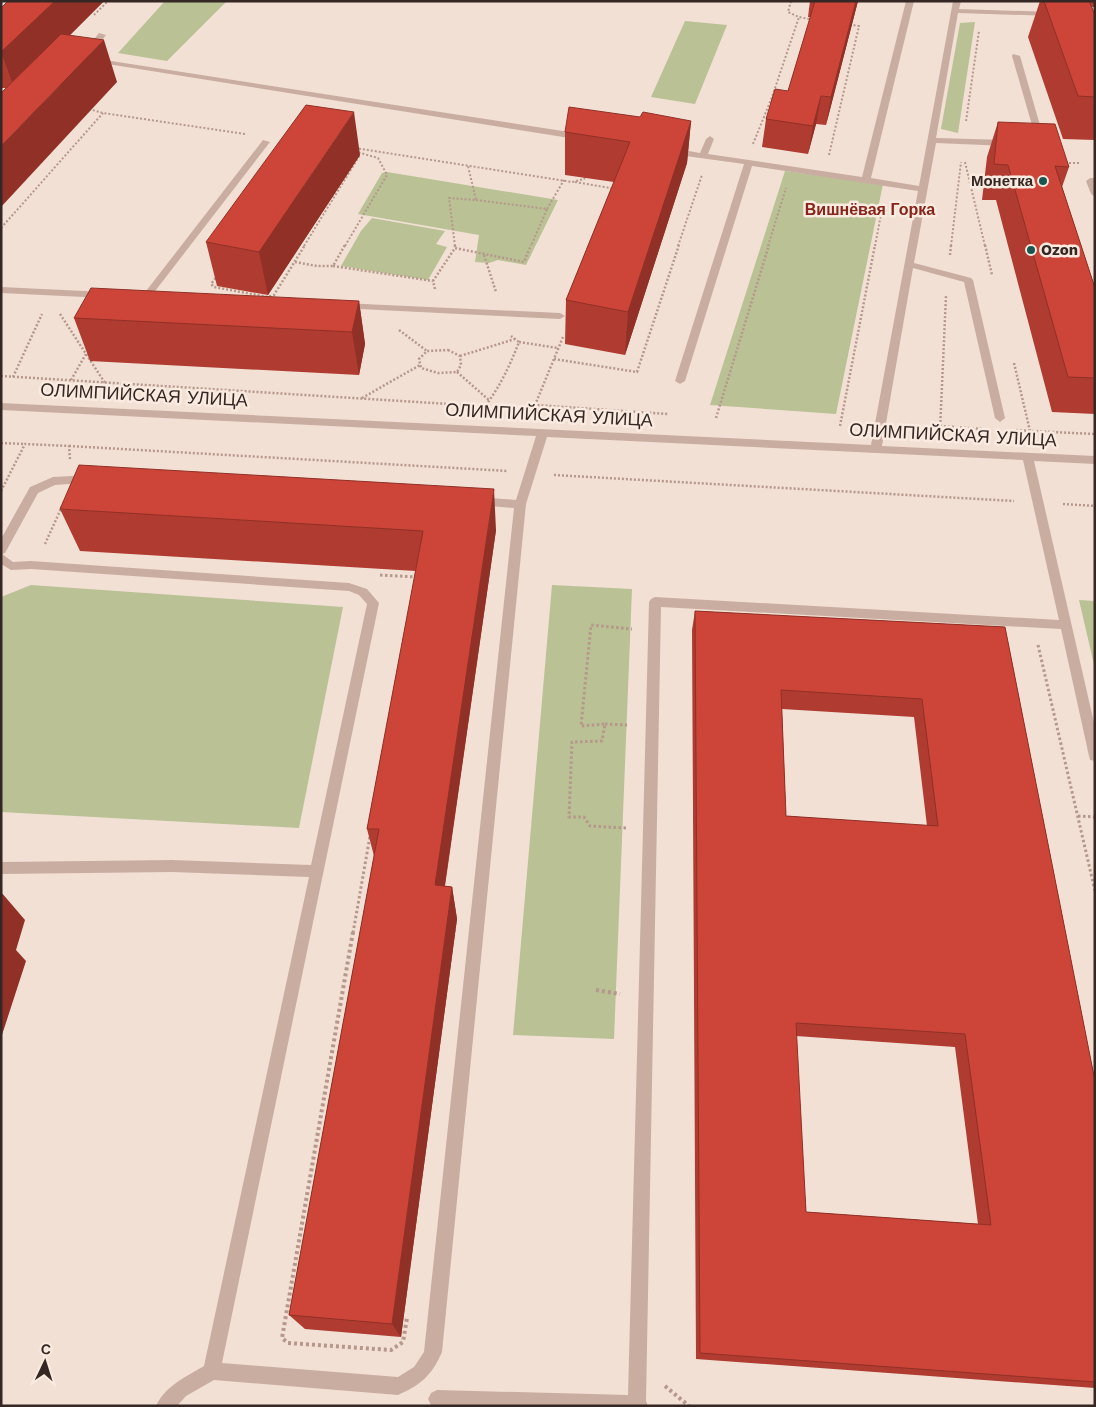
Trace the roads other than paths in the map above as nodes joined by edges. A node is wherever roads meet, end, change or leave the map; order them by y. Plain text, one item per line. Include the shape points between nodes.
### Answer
1 (910, 1) edge
2 (1018, 1) edge
3 (955, 4) edge
4 (1017, 13) junction
5 (1066, 15) edge
6 (102, 35) dead end
7 (1016, 56) dead end
8 (377, 105) dead end
9 (710, 139) dead end
10 (932, 140) junction
11 (266, 142) dead end
12 (1012, 143) edge
13 (1032, 144) edge
14 (664, 150) edge
15 (703, 156) junction
16 (749, 163) junction
17 (866, 180) junction
18 (1095, 181) edge
19 (923, 189) junction
20 (1095, 194) edge
21 (909, 264) junction
22 (1, 290) edge
23 (117, 295) edge
24 (146, 297) edge
25 (334, 305) edge
26 (560, 316) dead end
27 (680, 381) dead end
28 (1, 406) edge
29 (1000, 418) dead end
30 (543, 432) junction
31 (876, 448) junction
32 (1028, 457) junction
33 (1095, 460) edge
34 (98, 479) edge
35 (471, 501) edge
36 (520, 504) junction
37 (1, 550) edge
38 (1, 558) edge
39 (1065, 625) junction
40 (1095, 756) edge
41 (1, 868) edge
42 (317, 871) junction
43 (212, 1371) junction
44 (437, 1399) dead end
45 (638, 1405) edge
46 (165, 1406) edge

1 - 17 street
2 - 4 street
3 - 4 street
3 - 10 street
4 - 5 street
6 - 8 street via 82,58 591,138
7 - 13 street via 1042,145
9 - 15 street
10 - 12 street via 963,145
10 - 19 street
11 - 24 street
14 - 15 street
15 - 16 street
16 - 17 street
16 - 27 street
17 - 19 street
18 - 20 street via 1090,181
19 - 21 street
21 - 29 street via 968,280
21 - 31 street
22 - 23 street
25 - 26 street
28 - 30 street, ОЛИМПИЙСКАЯ УЛИЦА
30 - 31 street, ОЛИМПИЙСКАЯ УЛИЦА
30 - 36 street
31 - 32 street, ОЛИМПИЙСКАЯ УЛИЦА
32 - 33 street, ОЛИМПИЙСКАЯ УЛИЦА
32 - 39 street
34 - 37 street via 53,481 34,490
35 - 36 street
36 - 43 street via 433,1352 429,1364 410,1382 398,1386
38 - 42 street via 11,566 349,587 368,594 372,610
39 - 40 street
39 - 45 street via 655,602
41 - 42 street via 172,866
42 - 43 street
43 - 46 street via 180,1390
44 - 45 street

